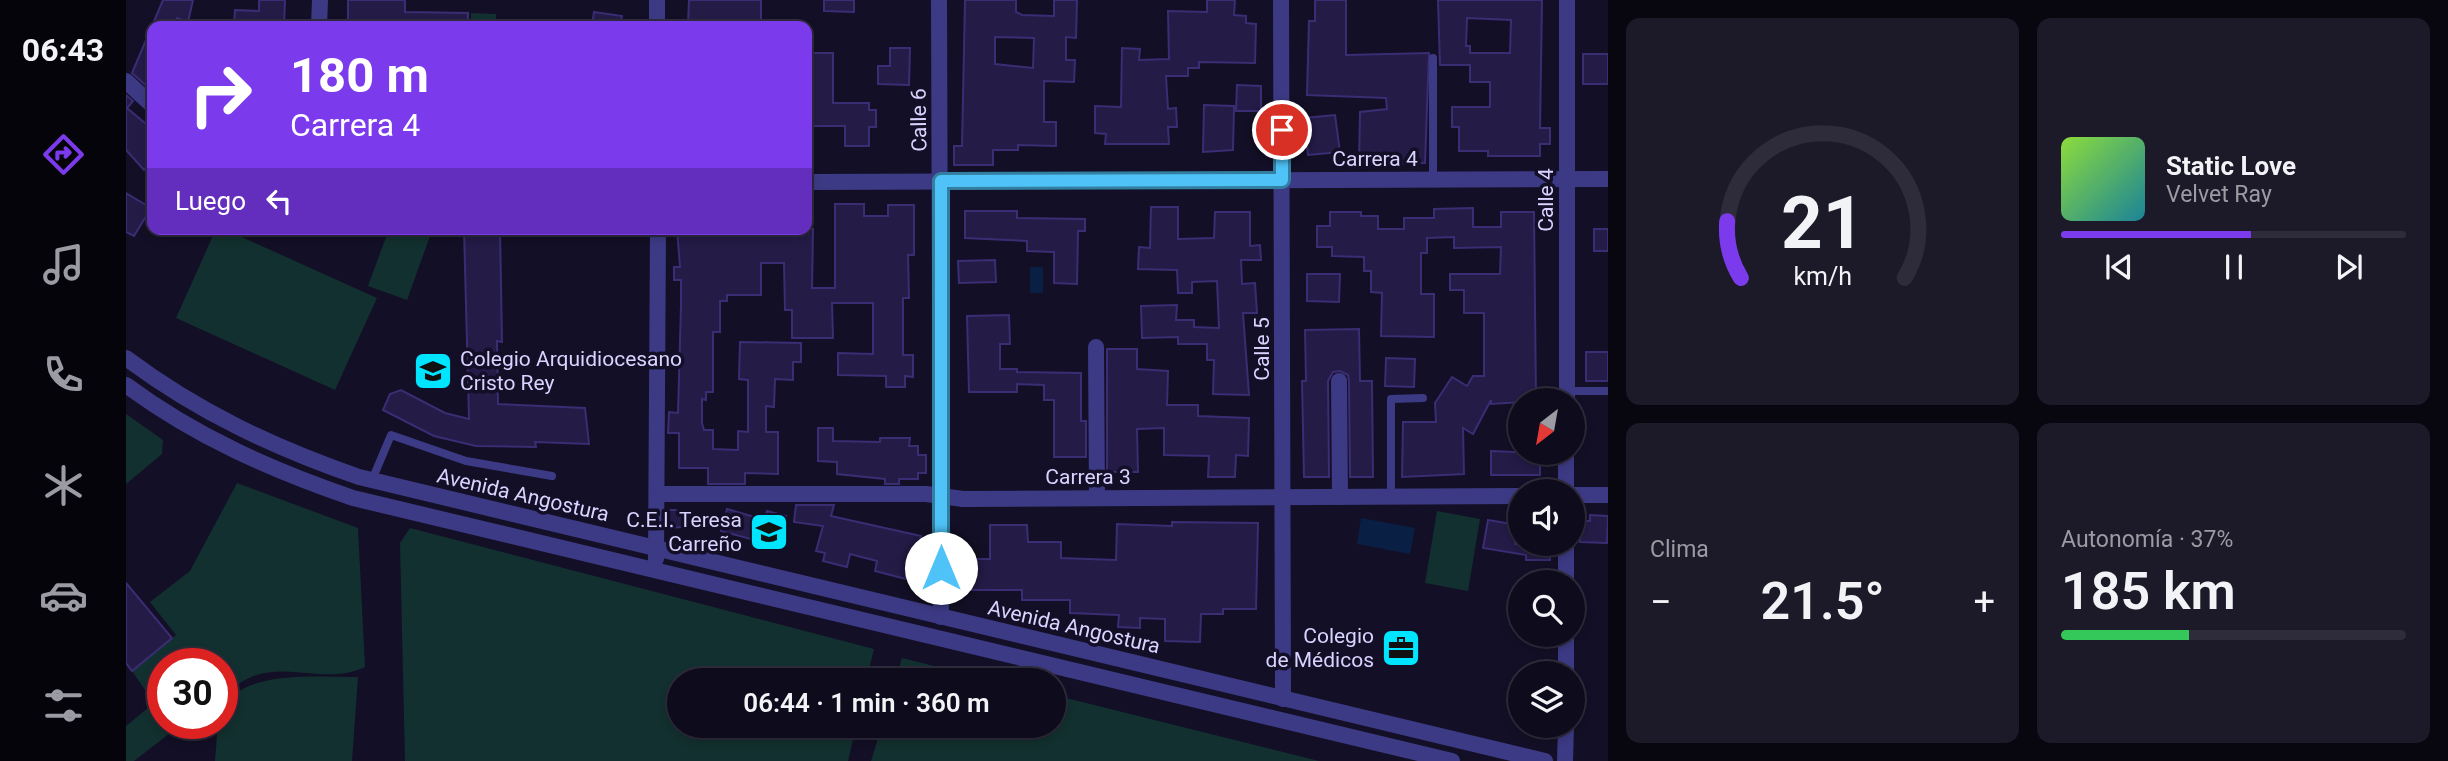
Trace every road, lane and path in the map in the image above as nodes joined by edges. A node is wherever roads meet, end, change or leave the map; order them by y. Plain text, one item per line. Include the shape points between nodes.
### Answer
1 (320, 0) edge
2 (657, 0) edge
3 (939, 0) edge
4 (1281, 0) edge
5 (1567, 0) edge
6 (319, 21) edge
7 (657, 21) edge
8 (1433, 58) dead end
9 (126, 81) edge
10 (147, 100) edge
11 (1567, 179) junction
12 (1608, 179) edge
13 (1282, 180) junction
14 (1433, 180) junction
15 (941, 181) junction
16 (812, 182) edge
17 (658, 235) edge
18 (1096, 347) dead end
19 (126, 358) edge
20 (1339, 381) dead end
21 (126, 385) edge
22 (1567, 388) edge
23 (1608, 391) edge
24 (1586, 394) edge
25 (1423, 398) dead end
26 (552, 476) dead end
27 (372, 480) junction
28 (657, 494) junction
29 (941, 494) junction
30 (1585, 495) edge
31 (1608, 495) edge
32 (1391, 496) junction
33 (1508, 496) edge
34 (1284, 497) junction
35 (1340, 497) junction
36 (1097, 498) junction
37 (656, 549) junction
38 (656, 571) junction
39 (941, 617) junction
40 (1283, 699) junction
41 (1566, 738) edge
42 (1452, 761) edge
43 (1545, 761) edge
44 (1566, 761) edge

1 - 6 street
2 - 7 street
3 - 15 street, Calle 6
4 - 13 street, Calle 5
5 - 11 street, Calle 4
8 - 14 lane
9 - 10 street
11 - 12 street, Carrera 4
11 - 14 street, Carrera 4
11 - 22 street, Calle 4
13 - 14 street, Carrera 4
13 - 15 street, Carrera 4
13 - 34 street, Calle 5
15 - 16 street, Carrera 4
15 - 29 street, Calle 6
17 - 28 street
18 - 36 street
19 - 27 street, Avenida Angostura via 236,428
20 - 35 street
21 - 38 street, Avenida Angostura via 226,447 316,485 396,509
23 - 24 lane
25 - 32 lane via 1391,399
26 - 27 lane via 466,461 391,435
27 - 37 street, Avenida Angostura
28 - 29 street, Carrera 3
28 - 37 street
29 - 36 street, Carrera 3 via 963,499
29 - 39 street, Calle 6
30 - 31 street
32 - 33 street, Carrera 3
32 - 35 street, Carrera 3
34 - 35 street, Carrera 3
34 - 36 street, Carrera 3
34 - 40 street, Calle 5
37 - 38 street
37 - 39 street, Avenida Angostura
38 - 42 street, Avenida Angostura
39 - 40 street, Avenida Angostura
40 - 43 street, Avenida Angostura
41 - 44 street

